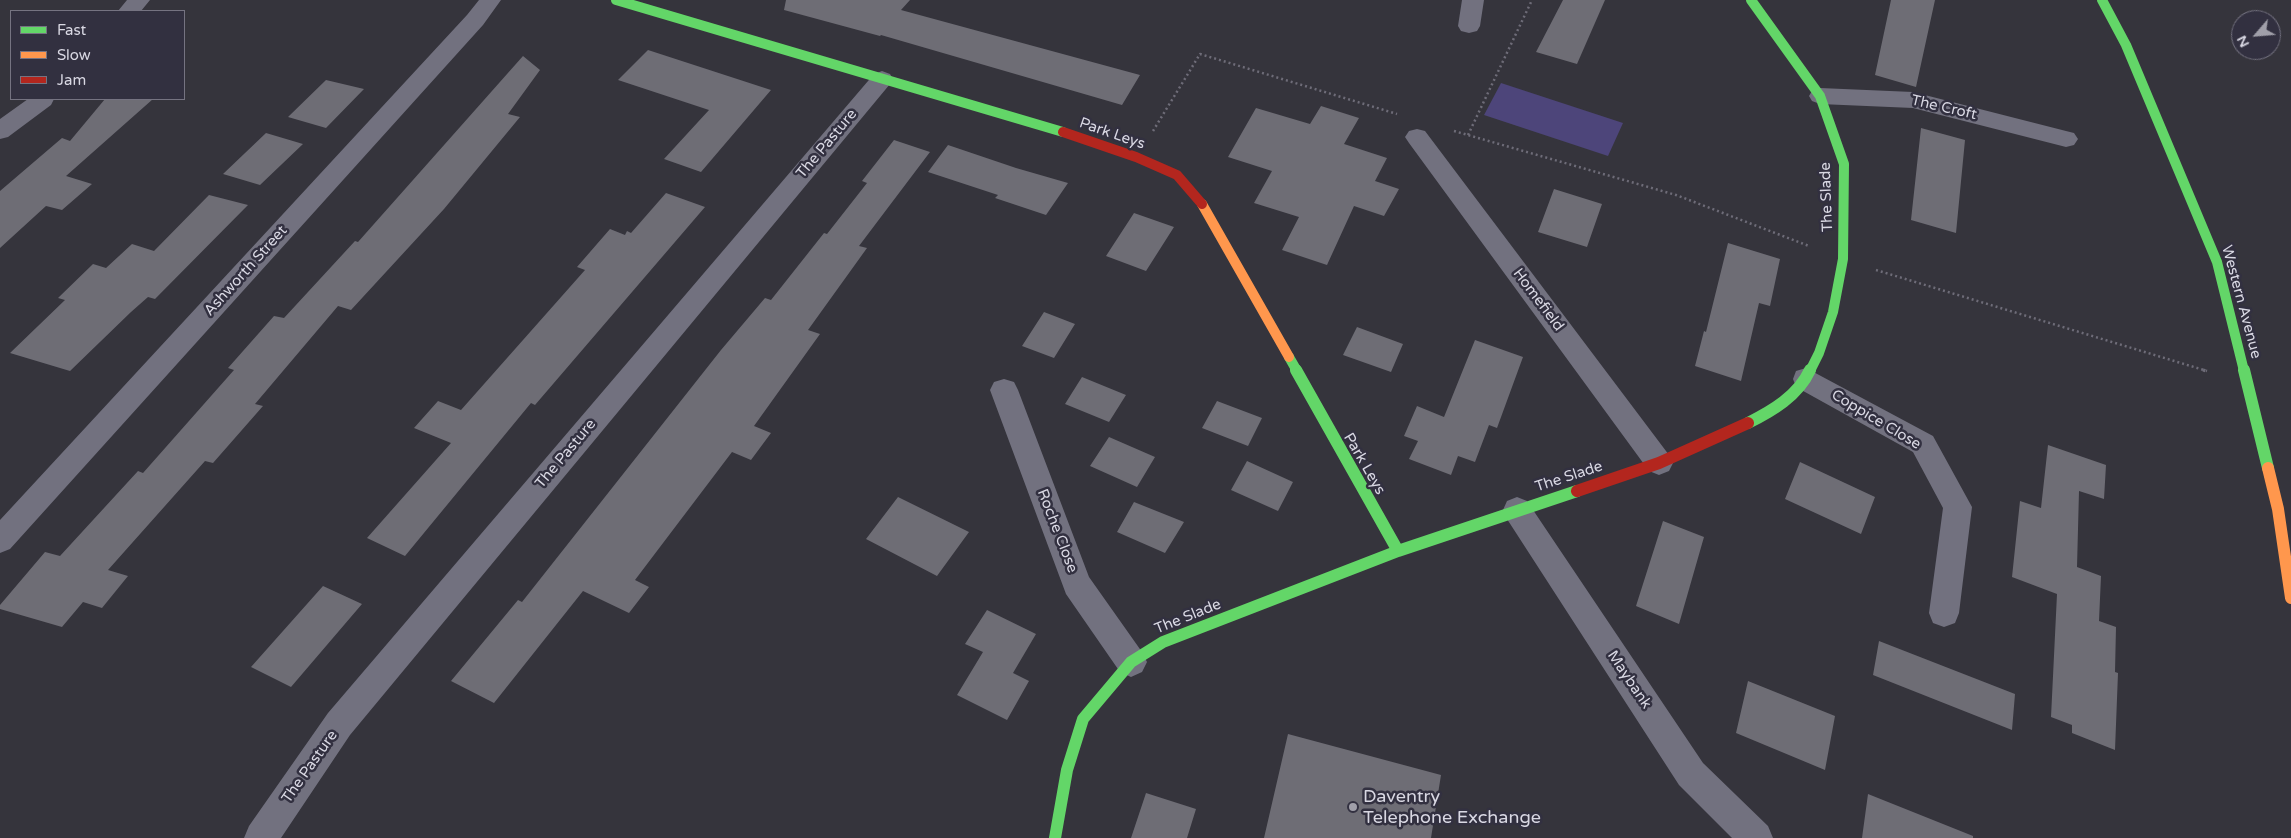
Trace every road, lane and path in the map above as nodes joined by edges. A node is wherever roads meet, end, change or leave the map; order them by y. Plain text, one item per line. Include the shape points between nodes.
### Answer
1 (139, 0) edge
2 (490, 0) edge
3 (616, 0) edge
4 (1473, 0) edge
5 (1532, 0) edge
6 (1751, 0) edge
7 (2102, 0) edge
8 (130, 10) edge
9 (1468, 26) dead end
10 (882, 78) junction
11 (1820, 96) junction
12 (42, 100) edge
13 (1400, 115) dead end
14 (1452, 130) dead end
15 (0, 131) edge
16 (1468, 135) junction
17 (1417, 137) dead end
18 (2066, 139) dead end
19 (1136, 157) junction
20 (1842, 260) junction
21 (1806, 379) junction
22 (2248, 384) junction
23 (1004, 390) dead end
24 (1659, 463) junction
25 (1517, 510) junction
26 (0, 540) edge
27 (1398, 551) junction
28 (2291, 598) edge
29 (1944, 614) dead end
30 (1131, 662) junction
31 (261, 838) edge
32 (1055, 838) edge
33 (1756, 838) edge

1 - 8 street
2 - 26 street, Ashworth Street
3 - 10 street, Park Leys
4 - 9 street
5 - 16 path
6 - 11 street, The Slade
7 - 22 street, Western Avenue via 2126,45 2217,262
10 - 19 street, Park Leys
10 - 31 street, The Pasture via 339,724
11 - 18 street, The Croft via 1914,100
11 - 20 street, The Slade via 1844,164
12 - 15 street
13 - 19 path via 1200,54
14 - 16 path
16 - 20 path via 1676,195
17 - 24 street, Homefield
19 - 27 street, Park Leys via 1177,175 1201,202
20 - 21 street, The Slade via 1833,312
20 - 22 path
21 - 24 street, The Slade via 1776,409
21 - 29 street, Coppice Close via 1923,444 1958,507
22 - 28 street, Western Avenue via 2278,508
23 - 30 street, Roche Close via 1077,584
24 - 25 street, The Slade
25 - 27 street, The Slade
25 - 33 street, Maybank via 1691,774
27 - 30 street, The Slade via 1163,642
30 - 32 street, The Slade via 1083,719 1067,770

